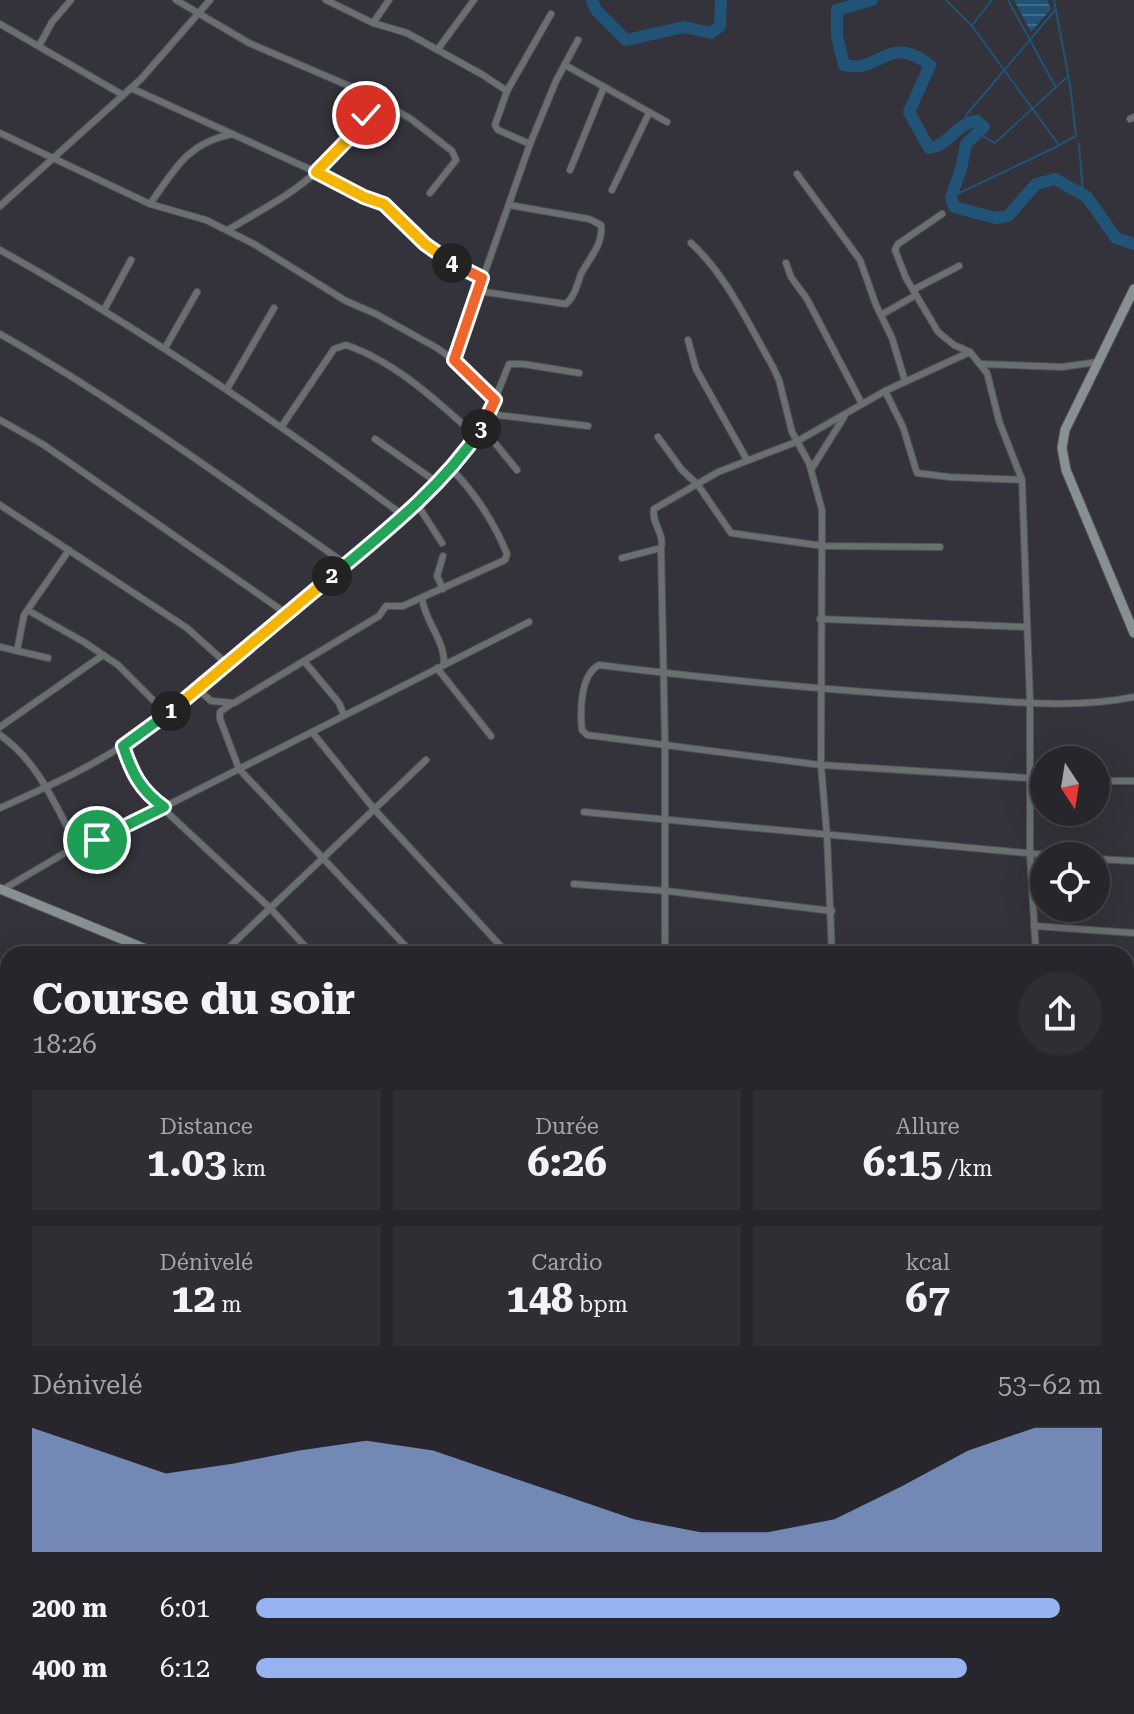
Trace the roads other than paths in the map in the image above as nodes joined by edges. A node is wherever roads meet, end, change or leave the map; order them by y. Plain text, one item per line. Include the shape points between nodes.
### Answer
1 (71, 0) edge
2 (176, 0) edge
3 (210, 0) edge
4 (326, 0) edge
5 (389, 0) edge
6 (474, 0) edge
7 (199, 13) junction
8 (551, 14) dead end
9 (373, 23) junction
10 (0, 24) edge
11 (578, 40) dead end
12 (39, 46) junction
13 (438, 49) junction
14 (565, 65) junction
15 (604, 87) junction
16 (131, 88) junction
17 (507, 91) junction
18 (123, 95) junction
19 (383, 103) junction
20 (649, 113) junction
21 (667, 122) dead end
22 (0, 133) edge
23 (234, 134) junction
24 (530, 144) junction
25 (54, 158) junction
26 (570, 170) dead end
27 (316, 172) junction
28 (797, 174) dead end
29 (612, 190) dead end
30 (430, 193) dead end
31 (150, 204) junction
32 (509, 205) junction
33 (0, 206) edge
34 (942, 214) dead end
35 (228, 230) junction
36 (691, 243) dead end
37 (0, 250) edge
38 (131, 260) dead end
39 (786, 263) dead end
40 (959, 266) dead end
41 (482, 278) junction
42 (1134, 289) edge
43 (478, 291) junction
44 (197, 292) dead end
45 (914, 292) junction
46 (274, 308) dead end
47 (104, 310) junction
48 (881, 315) junction
49 (0, 334) edge
50 (688, 340) dead end
51 (165, 348) junction
52 (970, 352) junction
53 (454, 360) junction
54 (1097, 362) junction
55 (981, 364) junction
56 (579, 373) dead end
57 (905, 381) junction
58 (227, 389) junction
59 (885, 391) junction
60 (495, 400) junction
61 (862, 404) junction
62 (489, 414) junction
63 (846, 414) junction
64 (0, 420) edge
65 (282, 426) junction
66 (588, 426) dead end
67 (482, 427) junction
68 (476, 436) junction
69 (658, 437) dead end
70 (375, 439) dead end
71 (796, 442) junction
72 (747, 460) junction
73 (451, 469) junction
74 (811, 469) junction
75 (517, 470) dead end
76 (1022, 480) junction
77 (438, 483) junction
78 (698, 485) junction
79 (417, 504) junction
80 (0, 505) edge
81 (404, 516) junction
82 (442, 543) dead end
83 (823, 546) junction
84 (940, 547) dead end
85 (661, 548) junction
86 (69, 550) junction
87 (443, 556) dead end
88 (622, 558) dead end
89 (346, 564) junction
90 (443, 589) junction
91 (422, 598) junction
92 (29, 611) junction
93 (287, 614) junction
94 (820, 619) junction
95 (529, 622) dead end
96 (1026, 627) junction
97 (1134, 633) edge
98 (0, 647) edge
99 (17, 651) junction
100 (103, 655) junction
101 (48, 658) dead end
102 (304, 661) junction
103 (227, 664) junction
104 (440, 666) junction
105 (663, 673) junction
106 (198, 689) junction
107 (820, 690) junction
108 (1134, 697) edge
109 (1030, 703) junction
110 (231, 704) junction
111 (167, 714) junction
112 (344, 715) junction
113 (0, 727) edge
114 (312, 732) junction
115 (0, 735) edge
116 (491, 736) dead end
117 (665, 744) junction
118 (123, 746) junction
119 (1030, 746) edge
120 (426, 760) dead end
121 (821, 765) junction
122 (239, 769) junction
123 (1030, 778) edge
124 (1110, 781) edge
125 (1134, 781) edge
126 (47, 787) junction
127 (164, 807) junction
128 (0, 808) edge
129 (374, 809) junction
130 (584, 812) dead end
131 (665, 820) junction
132 (827, 836) junction
133 (78, 848) junction
134 (1030, 854) edge
135 (322, 858) junction
136 (1110, 860) edge
137 (1134, 861) edge
138 (574, 884) dead end
139 (1, 889) edge
140 (667, 891) junction
141 (270, 908) junction
142 (832, 911) junction
143 (1034, 922) edge
144 (1034, 926) junction
145 (1134, 933) edge
146 (135, 946) edge
147 (230, 946) edge
148 (305, 946) edge
149 (405, 946) edge
150 (501, 946) edge
151 (665, 946) edge
152 (832, 946) edge
153 (1035, 946) edge

1 - 12 street
2 - 7 street
3 - 7 street
4 - 9 street
5 - 9 street
6 - 13 street
7 - 16 street
7 - 19 street via 249,43
8 - 17 street
9 - 13 street
10 - 12 street
11 - 14 street
12 - 18 street
13 - 17 street
14 - 15 street
14 - 24 street
15 - 20 street
15 - 26 street
16 - 18 street
16 - 23 street
17 - 24 street via 496,128
18 - 25 street
19 - 27 street
19 - 30 street via 456,155
20 - 21 street
20 - 29 street
22 - 25 street
23 - 27 street
23 - 31 street via 209,139 187,156
24 - 32 street
25 - 31 street
25 - 33 street
27 - 35 street
27 - 41 street via 384,204 425,244
28 - 48 street via 860,260
31 - 35 street
32 - 41 street
32 - 43 street via 589,219 601,225 599,243 566,304
34 - 45 street via 895,247
35 - 53 street
36 - 71 street via 719,277 773,367
37 - 47 street
38 - 47 street
39 - 61 street
40 - 45 street
41 - 43 street
42 - 54 street
43 - 53 street
44 - 51 street
45 - 48 street
45 - 52 street via 938,332
46 - 58 street
47 - 51 street
48 - 57 street
49 - 89 street via 193,457
50 - 72 street via 696,369
51 - 58 street
52 - 55 street
52 - 57 street
53 - 60 street
54 - 55 street via 1062,367
54 - 97 street via 1065,430 1062,448 1066,470
55 - 76 street
56 - 60 street via 511,363
57 - 59 street
58 - 65 street
59 - 61 street
59 - 76 street via 917,473
60 - 62 street
61 - 63 street
62 - 66 street
62 - 67 street
63 - 71 street
63 - 74 street
64 - 93 street
65 - 68 street via 334,349 346,345 414,384
65 - 81 street
67 - 68 street
67 - 75 street
68 - 73 street
69 - 78 street
70 - 77 street
71 - 72 street
71 - 74 street
72 - 78 street
73 - 77 street
73 - 90 street via 507,554 505,560
74 - 83 street via 822,510
76 - 96 street
77 - 79 street
78 - 83 street via 731,533
78 - 85 street via 654,509
79 - 81 street
79 - 82 street
80 - 86 street
81 - 89 street
83 - 84 street
83 - 94 street
85 - 88 street
85 - 105 street
86 - 92 street
86 - 103 street via 187,628
87 - 90 street via 437,576
89 - 93 street
90 - 91 street
91 - 102 street via 401,607 386,606 379,616
91 - 104 street via 443,648
92 - 99 street
92 - 100 street
93 - 103 street
94 - 96 street
94 - 107 street
95 - 104 street
96 - 109 street
98 - 99 street
99 - 101 street
100 - 111 street
100 - 113 street
102 - 110 street
102 - 112 street
103 - 106 street
104 - 112 street
104 - 116 street
105 - 107 street
105 - 117 street
105 - 117 street via 599,665 589,673 581,718 587,735
106 - 110 street via 208,700
106 - 111 street
107 - 109 street
107 - 121 street
108 - 109 street
109 - 119 street
110 - 122 street via 220,712 220,719
111 - 118 street
112 - 114 street
114 - 122 street
114 - 129 street
115 - 126 street
117 - 121 street
117 - 131 street
118 - 126 street
118 - 127 street via 137,782
120 - 129 street
121 - 123 street
121 - 132 street
122 - 127 street
122 - 135 street
124 - 125 street
126 - 128 street
126 - 133 street
127 - 133 street
127 - 141 street
129 - 135 street
129 - 150 street
130 - 131 street
131 - 132 street
131 - 140 street
132 - 134 street
132 - 142 street
133 - 139 street
135 - 141 street
135 - 149 street
136 - 137 street
138 - 140 street
139 - 146 street
140 - 142 street
140 - 151 street
141 - 147 street
141 - 148 street
142 - 152 street
143 - 144 street
144 - 145 street
144 - 153 street

